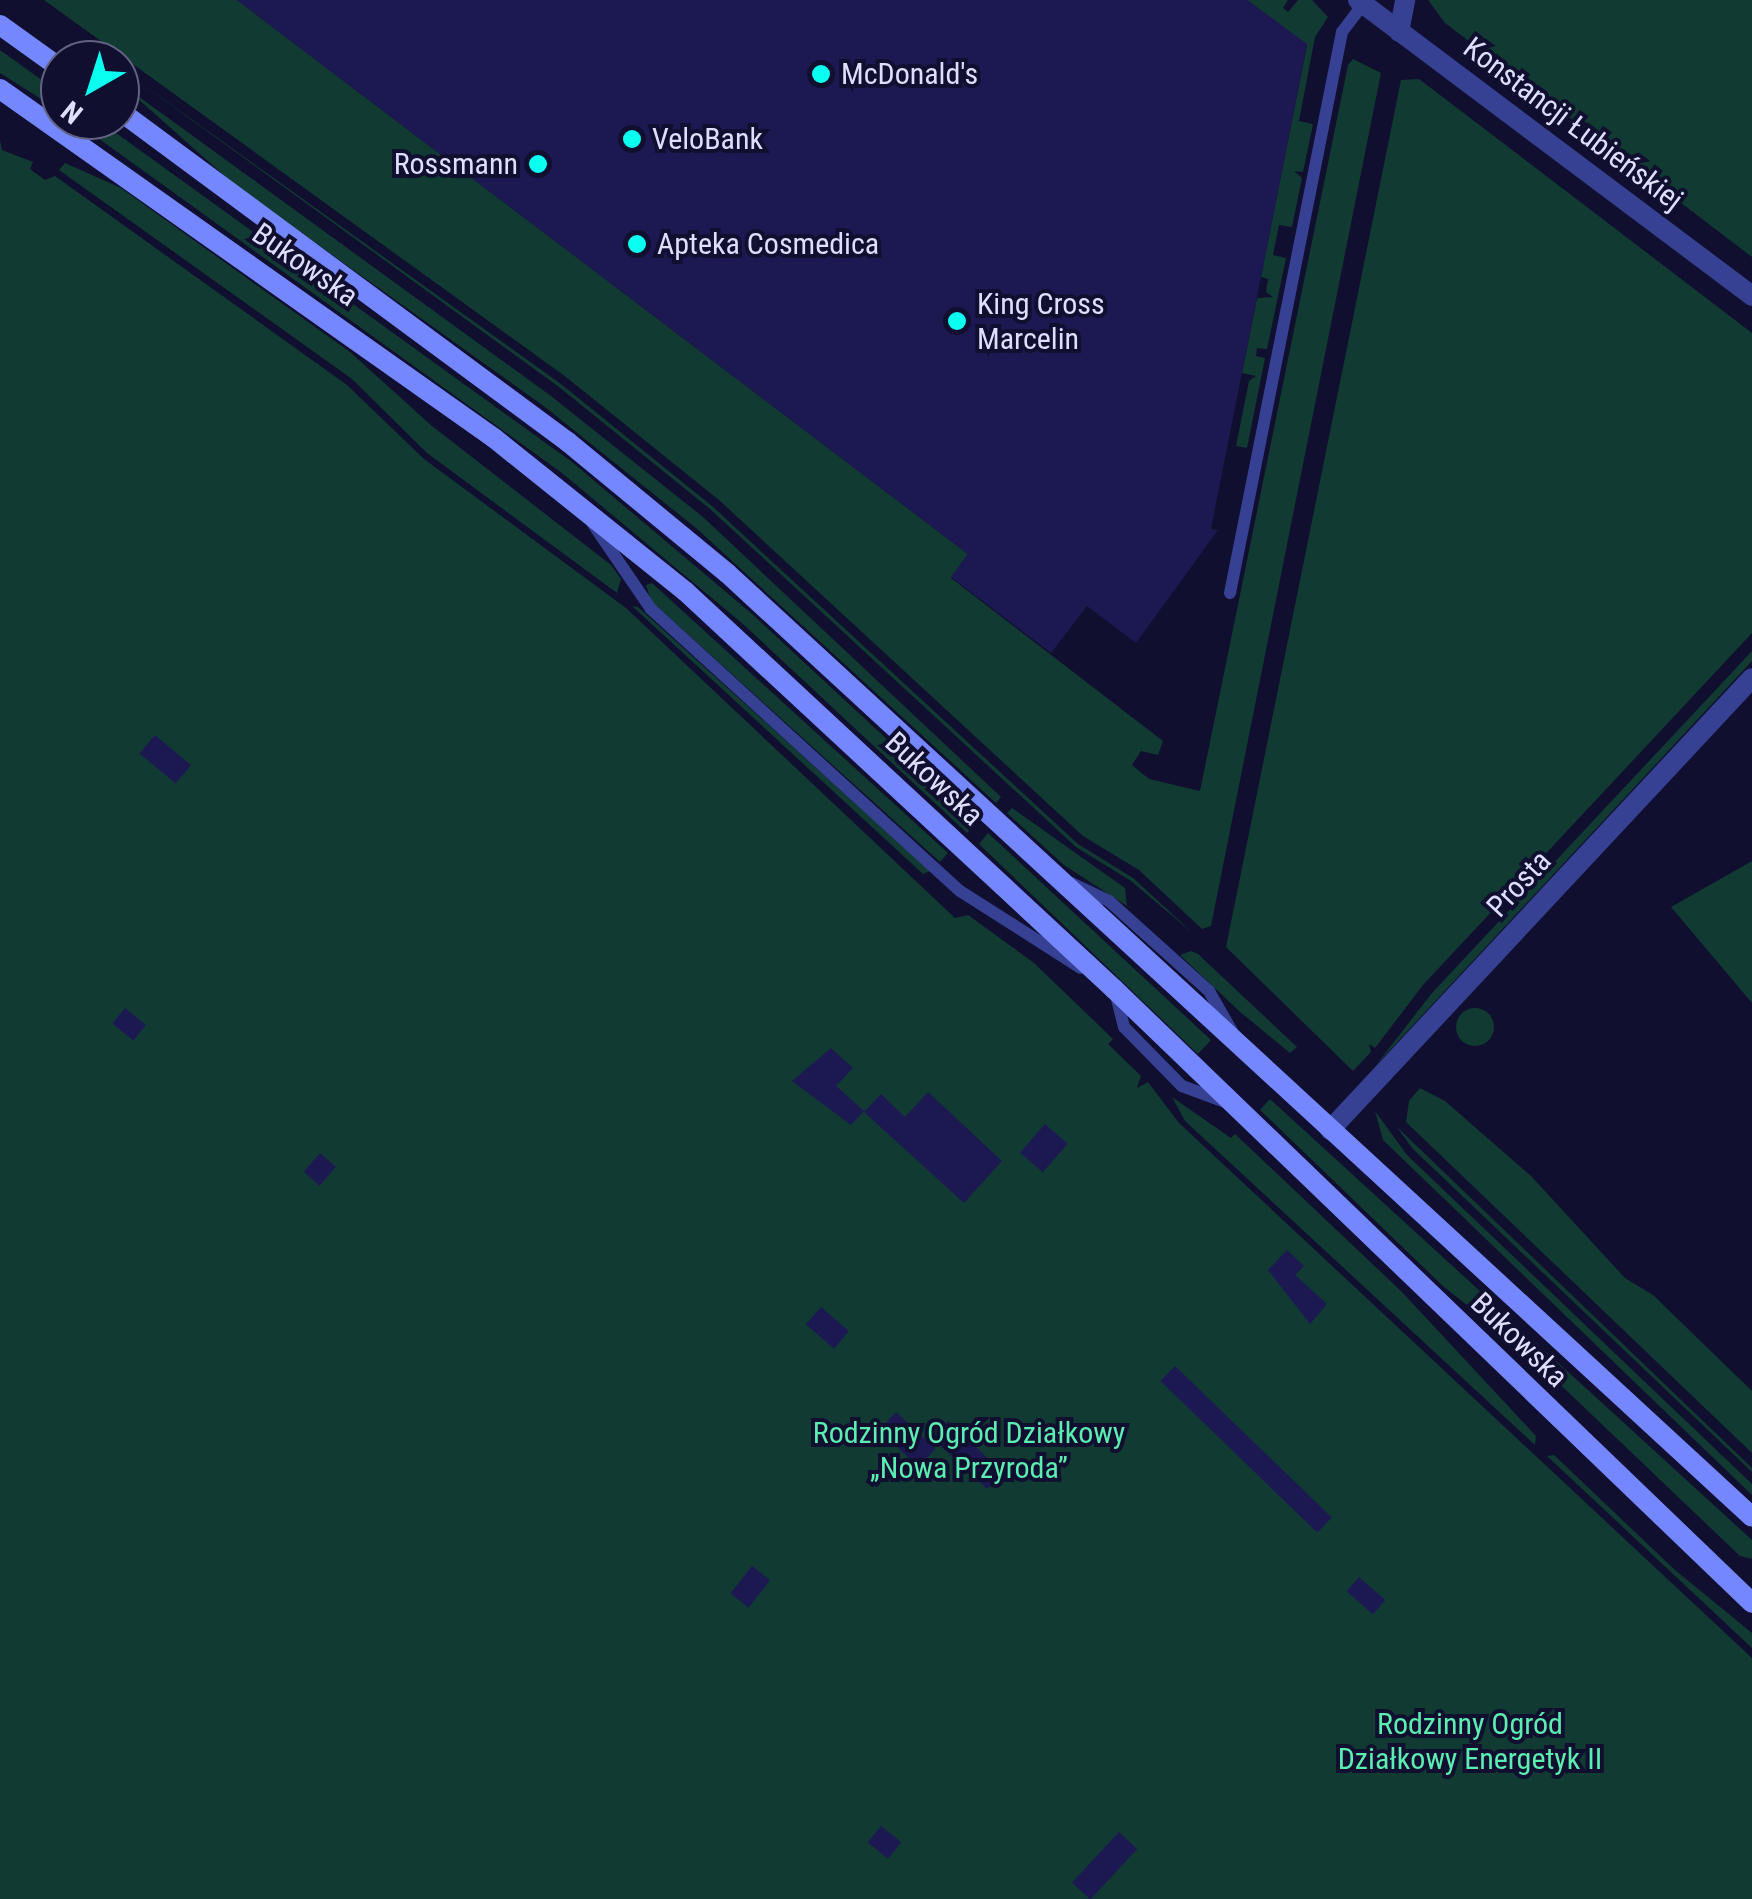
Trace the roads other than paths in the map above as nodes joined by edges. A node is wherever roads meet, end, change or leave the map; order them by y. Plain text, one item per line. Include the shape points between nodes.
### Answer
1 (1405, 0) edge
2 (1360, 2) edge
3 (0, 25) edge
4 (1399, 32) junction
5 (40, 54) edge
6 (0, 88) edge
7 (140, 125) edge
8 (1752, 296) edge
9 (582, 505) junction
10 (1230, 593) dead end
11 (1752, 678) edge
12 (1114, 989) junction
13 (1330, 1130) junction
14 (1752, 1516) edge
15 (1752, 1603) edge

1 - 4 street
2 - 4 street, Konstancji Łubieńskiej
2 - 10 lane via 1342,32
3 - 5 main road
4 - 8 street, Konstancji Łubieńskiej
6 - 9 main road, Bukowska
7 - 13 main road, Bukowska via 657,513
9 - 12 main road, Bukowska via 716,618
9 - 12 lane via 651,610 950,882
11 - 13 street, Prosta
12 - 15 main road, Bukowska
13 - 14 main road, Bukowska

